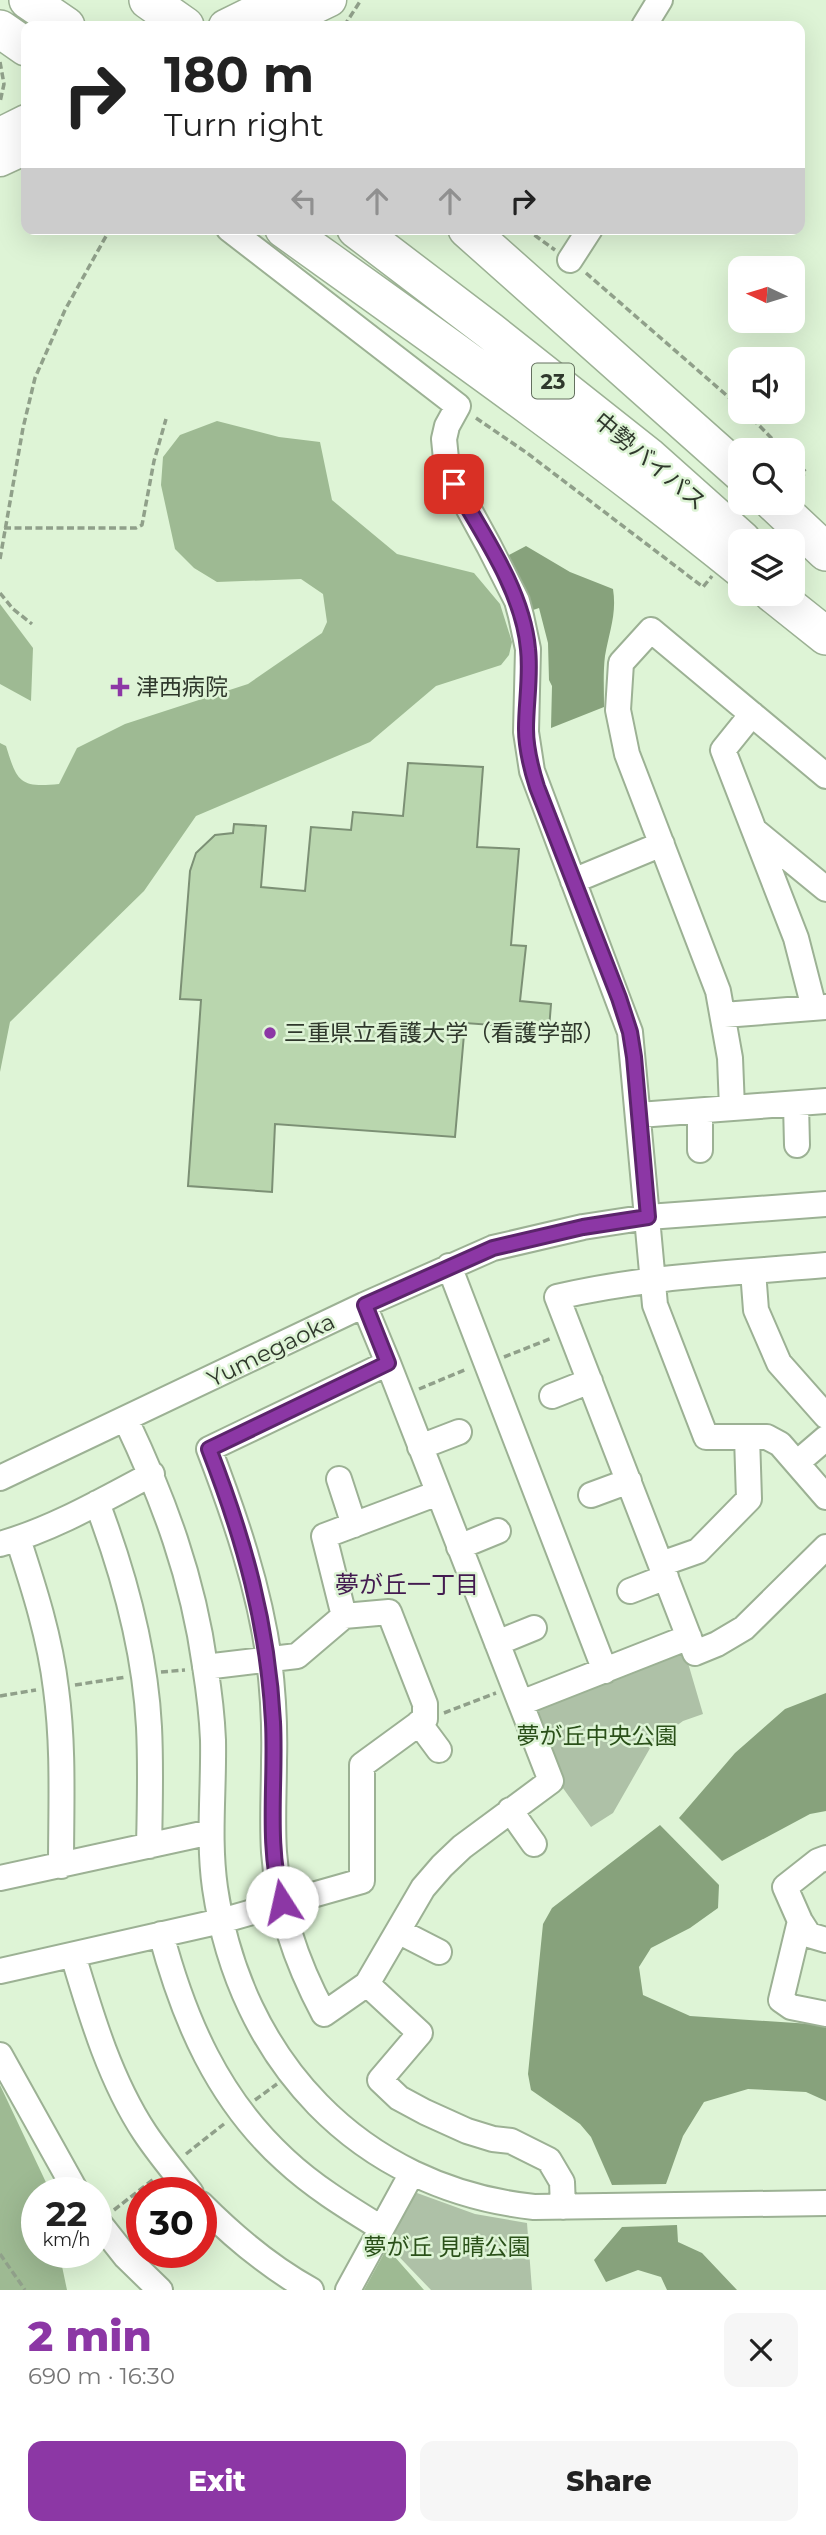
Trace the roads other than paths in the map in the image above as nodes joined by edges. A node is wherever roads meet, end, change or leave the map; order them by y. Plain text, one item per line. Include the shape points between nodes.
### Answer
1 (28, 0) edge
2 (149, 0) edge
3 (278, 0) edge
4 (330, 0) edge
5 (660, 0) edge
6 (59, 21) edge
7 (178, 21) edge
8 (235, 21) edge
9 (286, 21) edge
10 (647, 21) edge
11 (0, 29) edge
12 (21, 44) edge
13 (21, 124) edge
14 (0, 134) edge
15 (21, 150) edge
16 (0, 160) edge
17 (237, 235) edge
18 (292, 235) edge
19 (363, 235) edge
20 (474, 235) edge
21 (586, 235) edge
22 (570, 260) road end
23 (728, 461) edge
24 (787, 515) edge
25 (730, 529) edge
26 (826, 552) edge
27 (727, 571) edge
28 (805, 595) edge
29 (788, 606) edge
30 (826, 614) edge
31 (826, 636) edge
32 (752, 715) junction
33 (826, 776) edge
34 (754, 830) junction
35 (662, 844) junction
36 (573, 881) junction
37 (826, 889) edge
38 (820, 1007) edge
39 (724, 1015) junction
40 (826, 1101) edge
41 (796, 1104) junction
42 (732, 1108) junction
43 (700, 1111) junction
44 (639, 1115) junction
45 (799, 1145) dead end
46 (701, 1151) dead end
47 (826, 1204) edge
48 (648, 1217) junction
49 (826, 1265) edge
50 (449, 1266) junction
51 (753, 1271) junction
52 (653, 1279) junction
53 (365, 1305) junction
54 (388, 1363) junction
55 (590, 1381) junction
56 (552, 1395) dead end
57 (826, 1416) edge
58 (126, 1420) junction
59 (459, 1432) dead end
60 (747, 1437) junction
61 (826, 1438) edge
62 (420, 1447) junction
63 (798, 1462) junction
64 (152, 1474) junction
65 (0, 1478) edge
66 (338, 1480) dead end
67 (629, 1480) junction
68 (438, 1493) junction
69 (591, 1494) dead end
70 (826, 1497) edge
71 (97, 1503) junction
72 (354, 1525) junction
73 (498, 1531) dead end
74 (9, 1542) edge
75 (459, 1547) junction
76 (826, 1547) edge
77 (664, 1571) junction
78 (630, 1591) dead end
79 (344, 1616) junction
80 (534, 1628) dead end
81 (688, 1637) junction
82 (497, 1643) junction
83 (269, 1659) junction
84 (205, 1667) junction
85 (606, 1671) junction
86 (517, 1694) junction
87 (422, 1719) junction
88 (439, 1750) dead end
89 (510, 1810) junction
90 (211, 1832) junction
91 (534, 1845) dead end
92 (149, 1846) junction
93 (826, 1858) edge
94 (61, 1866) junction
95 (0, 1878) edge
96 (282, 1902) junction
97 (221, 1921) junction
98 (800, 1921) junction
99 (398, 1931) junction
100 (161, 1934) junction
101 (826, 1940) edge
102 (439, 1952) dead end
103 (73, 1955) junction
104 (0, 1971) edge
105 (367, 1984) junction
106 (826, 2014) edge
107 (0, 2056) edge
108 (412, 2172) junction
109 (68, 2177) edge
110 (179, 2177) edge
111 (826, 2203) edge
112 (563, 2207) junction
113 (217, 2220) edge
114 (381, 2228) junction
115 (112, 2239) edge
116 (160, 2290) edge
117 (311, 2290) edge
118 (348, 2290) edge

1 - 6 highway
2 - 7 highway
3 - 8 main road
4 - 9 main road
5 - 10 street
11 - 12 highway
13 - 14 main road
15 - 16 main road
17 - 36 street via 458,405 444,439 447,469 517,601 528,649 528,754
18 - 27 highway via 635,483
19 - 25 highway, 中勢バイパス / 23 via 649,457
20 - 23 highway
21 - 22 street
24 - 26 highway
28 - 30 highway
29 - 31 highway
32 - 33 street
32 - 34 street via 723,750
32 - 35 street via 651,630 621,663 618,710 627,754
34 - 37 street
34 - 38 street
35 - 36 street
35 - 39 street via 712,970
36 - 44 street via 630,1032
38 - 39 street
39 - 42 street
40 - 41 street
41 - 42 street
41 - 45 street
42 - 43 street
43 - 44 street
43 - 46 street
44 - 48 street
47 - 48 street, Yumegaoka
48 - 50 street, Yumegaoka via 493,1248
48 - 52 street
49 - 51 street
50 - 53 street, Yumegaoka
50 - 85 street
51 - 52 street
51 - 57 street via 757,1310 779,1363
52 - 55 street via 557,1297
52 - 60 street via 654,1304 706,1437
53 - 54 street
53 - 58 street, Yumegaoka
54 - 62 street
54 - 83 street via 209,1449 247,1557
55 - 56 street
55 - 67 street
58 - 64 street
58 - 65 street, Yumegaoka
59 - 62 street
60 - 63 street via 767,1437
60 - 77 street via 749,1499 698,1550
61 - 63 street
62 - 68 street
63 - 70 street
64 - 71 street
64 - 84 street via 190,1584
66 - 72 street
67 - 69 street
67 - 77 street
68 - 72 street
68 - 75 street
71 - 74 street
71 - 92 street via 122,1577 144,1674
72 - 79 street via 324,1536
73 - 75 street
74 - 94 street via 47,1636 56,1688
75 - 82 street
76 - 81 street via 744,1628 695,1653
77 - 78 street
77 - 81 street
79 - 83 street via 296,1656
79 - 87 street via 389,1612 425,1703
80 - 82 street
81 - 85 street
82 - 86 street
83 - 84 street
83 - 96 street via 274,1850
84 - 90 street via 212,1740
85 - 86 street
86 - 89 street via 551,1781
87 - 88 street
87 - 96 street via 362,1765 362,1881
89 - 91 street
89 - 99 street via 442,1866
90 - 92 street
90 - 97 street
92 - 94 street
93 - 98 street via 785,1887
94 - 95 street
96 - 97 street
96 - 105 street via 302,1969 324,2014
97 - 100 street
97 - 108 street via 232,1960 275,2054 342,2127
98 - 101 street via 808,1935
98 - 106 street via 781,2000 791,2007
99 - 102 street
99 - 105 street
100 - 103 street
100 - 114 street via 184,2011 212,2068 241,2111 284,2160
103 - 104 street
103 - 110 street via 119,2083 144,2132
105 - 112 street via 420,2033 380,2080 425,2112 467,2131 511,2141 549,2160 562,2182
107 - 109 street
108 - 112 street via 468,2196 514,2205
108 - 114 street
111 - 112 street
113 - 117 street via 238,2241
114 - 118 street
115 - 116 street

